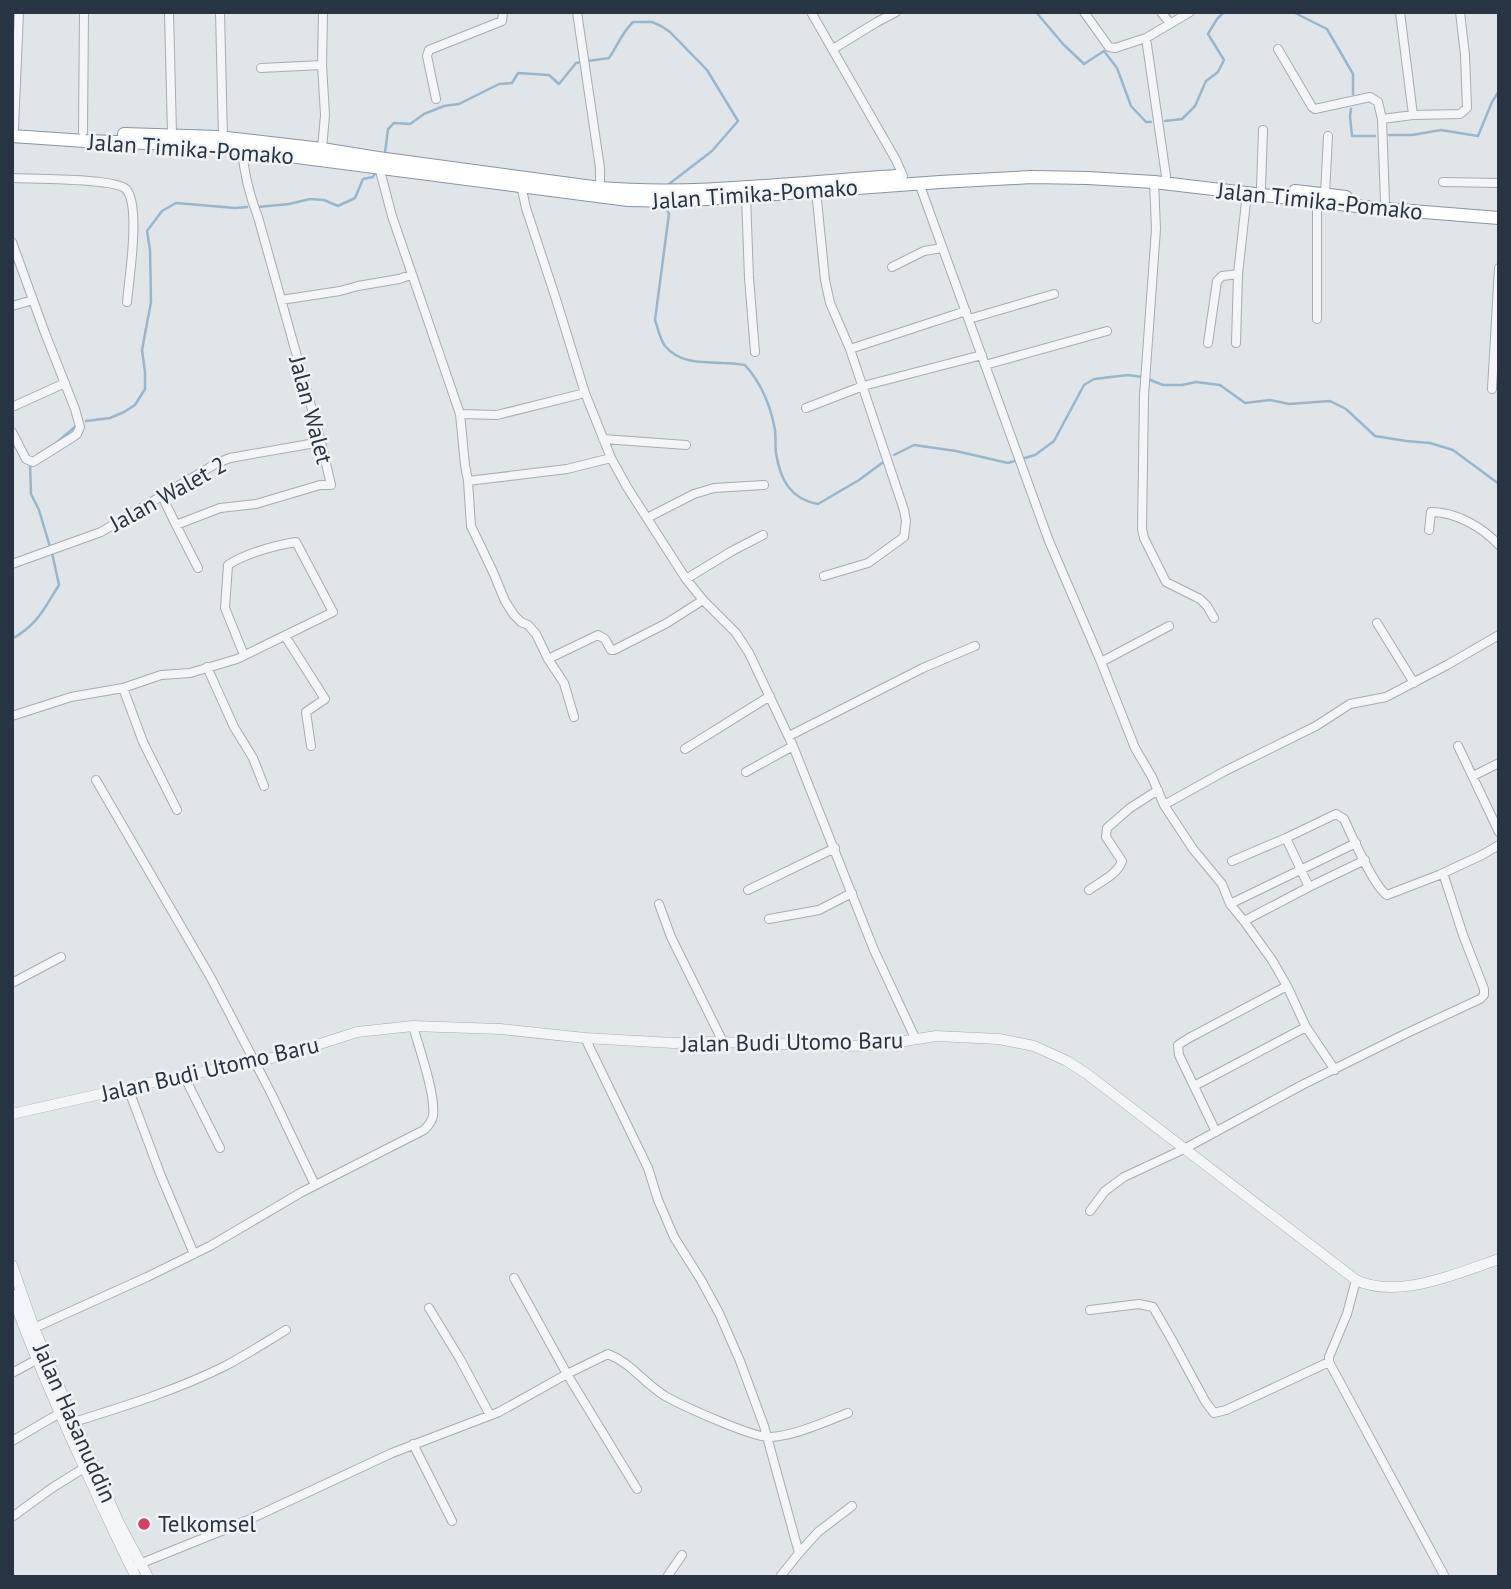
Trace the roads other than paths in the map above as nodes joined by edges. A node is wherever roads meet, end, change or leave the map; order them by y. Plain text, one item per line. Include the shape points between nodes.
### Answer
1 (19, 12) edge
2 (84, 12) edge
3 (169, 12) edge
4 (220, 12) edge
5 (323, 12) edge
6 (503, 12) edge
7 (577, 12) edge
8 (811, 12) edge
9 (896, 12) edge
10 (1084, 12) edge
11 (1161, 12) edge
12 (1190, 12) edge
13 (1401, 12) edge
14 (1460, 12) edge
15 (1170, 23) junction
16 (1146, 38) junction
17 (834, 49) junction
18 (1278, 49) dead end
19 (322, 65) junction
20 (261, 68) dead end
21 (436, 99) dead end
22 (1413, 116) junction
23 (1382, 119) junction
24 (1263, 130) dead end
25 (13, 131) edge
26 (83, 132) junction
27 (172, 134) junction
28 (1328, 136) dead end
29 (223, 138) junction
30 (242, 149) junction
31 (321, 149) junction
32 (379, 167) junction
33 (419, 168) junction
34 (903, 176) junction
35 (12, 178) edge
36 (1160, 179) junction
37 (1498, 181) edge
38 (1443, 182) dead end
39 (919, 183) junction
40 (521, 186) junction
41 (1261, 187) junction
42 (600, 188) junction
43 (816, 191) junction
44 (1247, 192) junction
45 (746, 196) junction
46 (1321, 198) junction
47 (1385, 202) junction
48 (1499, 210) edge
49 (1499, 218) edge
50 (12, 242) edge
51 (942, 248) junction
52 (892, 267) dead end
53 (1499, 268) edge
54 (1238, 274) junction
55 (411, 275) junction
56 (1054, 294) dead end
57 (33, 300) junction
58 (281, 300) junction
59 (127, 302) dead end
60 (12, 306) edge
61 (967, 315) junction
62 (1317, 319) dead end
63 (1107, 331) dead end
64 (1208, 343) dead end
65 (1236, 343) dead end
66 (850, 349) junction
67 (755, 352) dead end
68 (982, 355) junction
69 (985, 365) junction
70 (65, 383) junction
71 (863, 386) junction
72 (1492, 388) dead end
73 (585, 393) junction
74 (12, 407) edge
75 (806, 408) dead end
76 (460, 414) junction
77 (12, 432) edge
78 (603, 439) junction
79 (321, 442) junction
80 (686, 445) dead end
81 (611, 458) junction
82 (468, 481) junction
83 (764, 485) dead end
84 (162, 496) junction
85 (647, 517) junction
86 (176, 525) junction
87 (1429, 530) dead end
88 (763, 536) dead end
89 (1499, 545) edge
90 (12, 564) edge
91 (198, 568) dead end
92 (824, 576) dead end
93 (686, 579) junction
94 (702, 600) junction
95 (1214, 618) dead end
96 (1377, 623) dead end
97 (1169, 626) dead end
98 (1499, 635) edge
99 (285, 636) junction
100 (975, 646) dead end
101 (244, 655) junction
102 (548, 659) junction
103 (1101, 662) junction
104 (207, 667) junction
105 (1413, 683) junction
106 (123, 688) junction
107 (770, 696) junction
108 (12, 716) edge
109 (574, 717) dead end
110 (789, 736) junction
111 (312, 746) dead end
112 (793, 746) junction
113 (1458, 746) dead end
114 (685, 749) dead end
115 (1499, 763) edge
116 (746, 772) dead end
117 (1472, 776) junction
118 (96, 780) dead end
119 (264, 786) dead end
120 (1158, 790) junction
121 (1164, 805) junction
122 (177, 810) dead end
123 (1499, 832) edge
124 (1286, 838) junction
125 (1356, 843) junction
126 (1499, 845) edge
127 (835, 848) junction
128 (1365, 860) junction
129 (1232, 861) dead end
130 (1301, 870) junction
131 (1443, 873) junction
132 (1309, 887) junction
133 (748, 890) dead end
134 (1089, 890) dead end
135 (852, 893) junction
136 (659, 904) dead end
137 (1230, 904) junction
138 (769, 919) dead end
139 (1244, 921) junction
140 (61, 957) dead end
141 (12, 983) edge
142 (1287, 986) junction
143 (413, 1026) junction
144 (1306, 1027) junction
145 (585, 1038) junction
146 (916, 1040) junction
147 (723, 1042) junction
148 (255, 1061) junction
149 (1335, 1070) junction
150 (184, 1076) junction
151 (1194, 1086) junction
152 (128, 1088) junction
153 (12, 1114) edge
154 (1216, 1132) junction
155 (220, 1148) dead end
156 (1184, 1149) junction
157 (315, 1185) junction
158 (1090, 1212) dead end
159 (194, 1254) junction
160 (1499, 1259) edge
161 (12, 1265) edge
162 (514, 1278) dead end
163 (1356, 1280) junction
164 (15, 1283) edge
165 (13, 1300) edge
166 (429, 1308) dead end
167 (1090, 1310) dead end
168 (34, 1328) junction
169 (286, 1330) dead end
170 (36, 1360) junction
171 (1329, 1362) junction
172 (12, 1373) edge
173 (567, 1374) junction
174 (60, 1413) junction
175 (848, 1413) dead end
176 (491, 1415) junction
177 (74, 1422) junction
178 (766, 1437) junction
179 (12, 1441) edge
180 (413, 1444) junction
181 (84, 1468) junction
182 (637, 1489) dead end
183 (852, 1506) dead end
184 (12, 1517) edge
185 (452, 1521) dead end
186 (799, 1553) junction
187 (682, 1555) dead end
188 (136, 1569) edge
189 (148, 1577) edge
190 (667, 1577) edge
191 (780, 1577) edge
192 (1445, 1577) edge

1 - 25 street
2 - 26 street
3 - 27 street
4 - 29 street
5 - 19 street
6 - 21 street via 502,22 429,50
7 - 42 street
8 - 17 street
9 - 17 street
10 - 16 street via 1109,47
11 - 15 street
12 - 15 street
13 - 22 street
14 - 22 street via 1467,108 1460,114
15 - 16 street
16 - 36 street
17 - 34 street
18 - 23 street via 1312,107 1373,98
19 - 20 street
19 - 31 street via 325,125
22 - 23 street
23 - 47 street
24 - 41 street
25 - 26 highway, Jalan Timika-Pomako
25 - 30 highway, Jalan Timika-Pomako via 85,141
26 - 27 highway, Jalan Timika-Pomako
27 - 29 highway, Jalan Timika-Pomako
28 - 46 street
29 - 31 highway, Jalan Timika-Pomako
30 - 32 highway, Jalan Timika-Pomako
30 - 58 street, Jalan Walet via 249,194
31 - 33 highway, Jalan Timika-Pomako
32 - 33 highway, Jalan Timika-Pomako
32 - 55 street
33 - 40 highway, Jalan Timika-Pomako
33 - 42 highway, Jalan Timika-Pomako
34 - 36 highway, Jalan Timika-Pomako via 1034,169
34 - 42 highway, Jalan Timika-Pomako via 682,191
35 - 59 street via 103,183 127,190 134,219
36 - 39 highway, Jalan Timika-Pomako via 1032,177
36 - 41 highway, Jalan Timika-Pomako
36 - 44 highway, Jalan Timika-Pomako
36 - 95 street via 1144,396 1142,529 1166,582 1200,599
37 - 38 street
39 - 43 highway, Jalan Timika-Pomako
39 - 51 street
40 - 45 highway, Jalan Timika-Pomako via 649,201
40 - 73 street
41 - 46 highway, Jalan Timika-Pomako
43 - 45 highway, Jalan Timika-Pomako
43 - 66 street via 827,291
44 - 46 highway, Jalan Timika-Pomako
44 - 54 street
45 - 67 street
46 - 47 highway, Jalan Timika-Pomako
46 - 49 highway, Jalan Timika-Pomako
46 - 62 street
47 - 48 highway, Jalan Timika-Pomako
50 - 57 street
51 - 52 street via 924,251
51 - 61 street
53 - 72 street
54 - 64 street via 1222,276 1217,282
54 - 65 street
55 - 58 street
55 - 76 street
56 - 61 street
57 - 60 street
57 - 70 street
58 - 79 street, Jalan Walet
61 - 66 street
61 - 68 street
63 - 69 street
66 - 71 street
68 - 69 street
68 - 71 street
69 - 103 street via 1056,561
70 - 74 street
70 - 77 street via 80,423 73,437 30,460
71 - 75 street
71 - 92 street via 904,510 904,537 868,563
73 - 76 street via 497,415
73 - 78 street
76 - 82 street
78 - 80 street
78 - 81 street
79 - 84 street, Jalan Walet 2 via 230,458
79 - 86 street, Jalan Walet via 331,485 220,508
81 - 82 street via 566,469
81 - 85 street
82 - 102 street via 471,526 505,601 536,634
83 - 85 street via 714,488
84 - 86 street
84 - 90 street, Jalan Walet 2 via 101,532
85 - 93 street
86 - 91 street
87 - 89 street via 1431,512 1442,512 1481,528
88 - 93 street
93 - 94 street
94 - 102 street via 614,650 598,635
94 - 107 street via 742,642
96 - 105 street
97 - 103 street
98 - 105 street
99 - 101 street
99 - 101 street via 333,612 296,542 240,557 228,565 225,608
99 - 111 street via 325,699 306,712
100 - 110 street
101 - 104 street
102 - 109 street via 564,683
103 - 120 street via 1135,748
104 - 106 street
104 - 119 street
105 - 121 street via 1386,697 1350,704
106 - 108 street via 71,697
106 - 122 street via 143,742
107 - 110 street
107 - 114 street
110 - 112 street
112 - 116 street
112 - 127 street
113 - 117 street
115 - 117 street
117 - 123 street
118 - 148 street
120 - 121 street
120 - 134 street via 1107,828 1106,837 1122,864
121 - 137 street via 1222,884
124 - 125 street via 1336,814 1344,819
124 - 129 street
124 - 130 street
125 - 128 street
125 - 130 street
126 - 131 street
127 - 133 street
127 - 135 street
128 - 131 street via 1387,895
128 - 132 street
130 - 132 street
130 - 137 street
131 - 149 street via 1484,995
132 - 139 street
135 - 138 street via 819,910
135 - 146 street
136 - 147 street
137 - 139 street
139 - 142 street
140 - 141 street
142 - 144 street
142 - 151 street via 1178,1045
143 - 145 street, Jalan Budi Utomo Baru
143 - 148 street, Jalan Budi Utomo Baru via 357,1032
143 - 157 street via 433,1103 430,1124
144 - 149 street
144 - 151 street
145 - 147 street, Jalan Budi Utomo Baru
145 - 178 street via 648,1168 674,1237 724,1325
146 - 147 street, Jalan Budi Utomo Baru via 845,1046
146 - 156 street, Jalan Budi Utomo Baru via 999,1039 1034,1046 1067,1060
148 - 150 street, Jalan Budi Utomo Baru
148 - 157 street
149 - 154 street
150 - 152 street, Jalan Budi Utomo Baru
150 - 155 street
151 - 154 street
152 - 153 street, Jalan Budi Utomo Baru
152 - 159 street
154 - 156 street
156 - 158 street via 1112,1184
156 - 163 street, Jalan Budi Utomo Baru
157 - 159 street
159 - 168 street
160 - 163 street, Jalan Budi Utomo Baru via 1409,1286 1381,1288
161 - 164 street, Jalan Hasanuddin
162 - 173 street
163 - 171 street
164 - 168 street, Jalan Hasanuddin
165 - 170 street, Jalan Hasanuddin
166 - 176 street
167 - 171 street via 1139,1304 1153,1307 1214,1413
168 - 177 street, Jalan Hasanuddin
169 - 177 street via 185,1384
170 - 172 street
170 - 174 street, Jalan Hasanuddin
171 - 192 street
173 - 176 street
173 - 178 street via 608,1354 628,1364 664,1395
173 - 182 street
174 - 179 street
174 - 181 street, Jalan Hasanuddin
175 - 178 street
176 - 180 street
177 - 188 street, Jalan Hasanuddin
178 - 186 street
180 - 185 street
180 - 188 street
181 - 184 street
181 - 188 street, Jalan Hasanuddin
183 - 186 street
186 - 191 street
187 - 190 street
188 - 189 street, Jalan Hasanuddin

